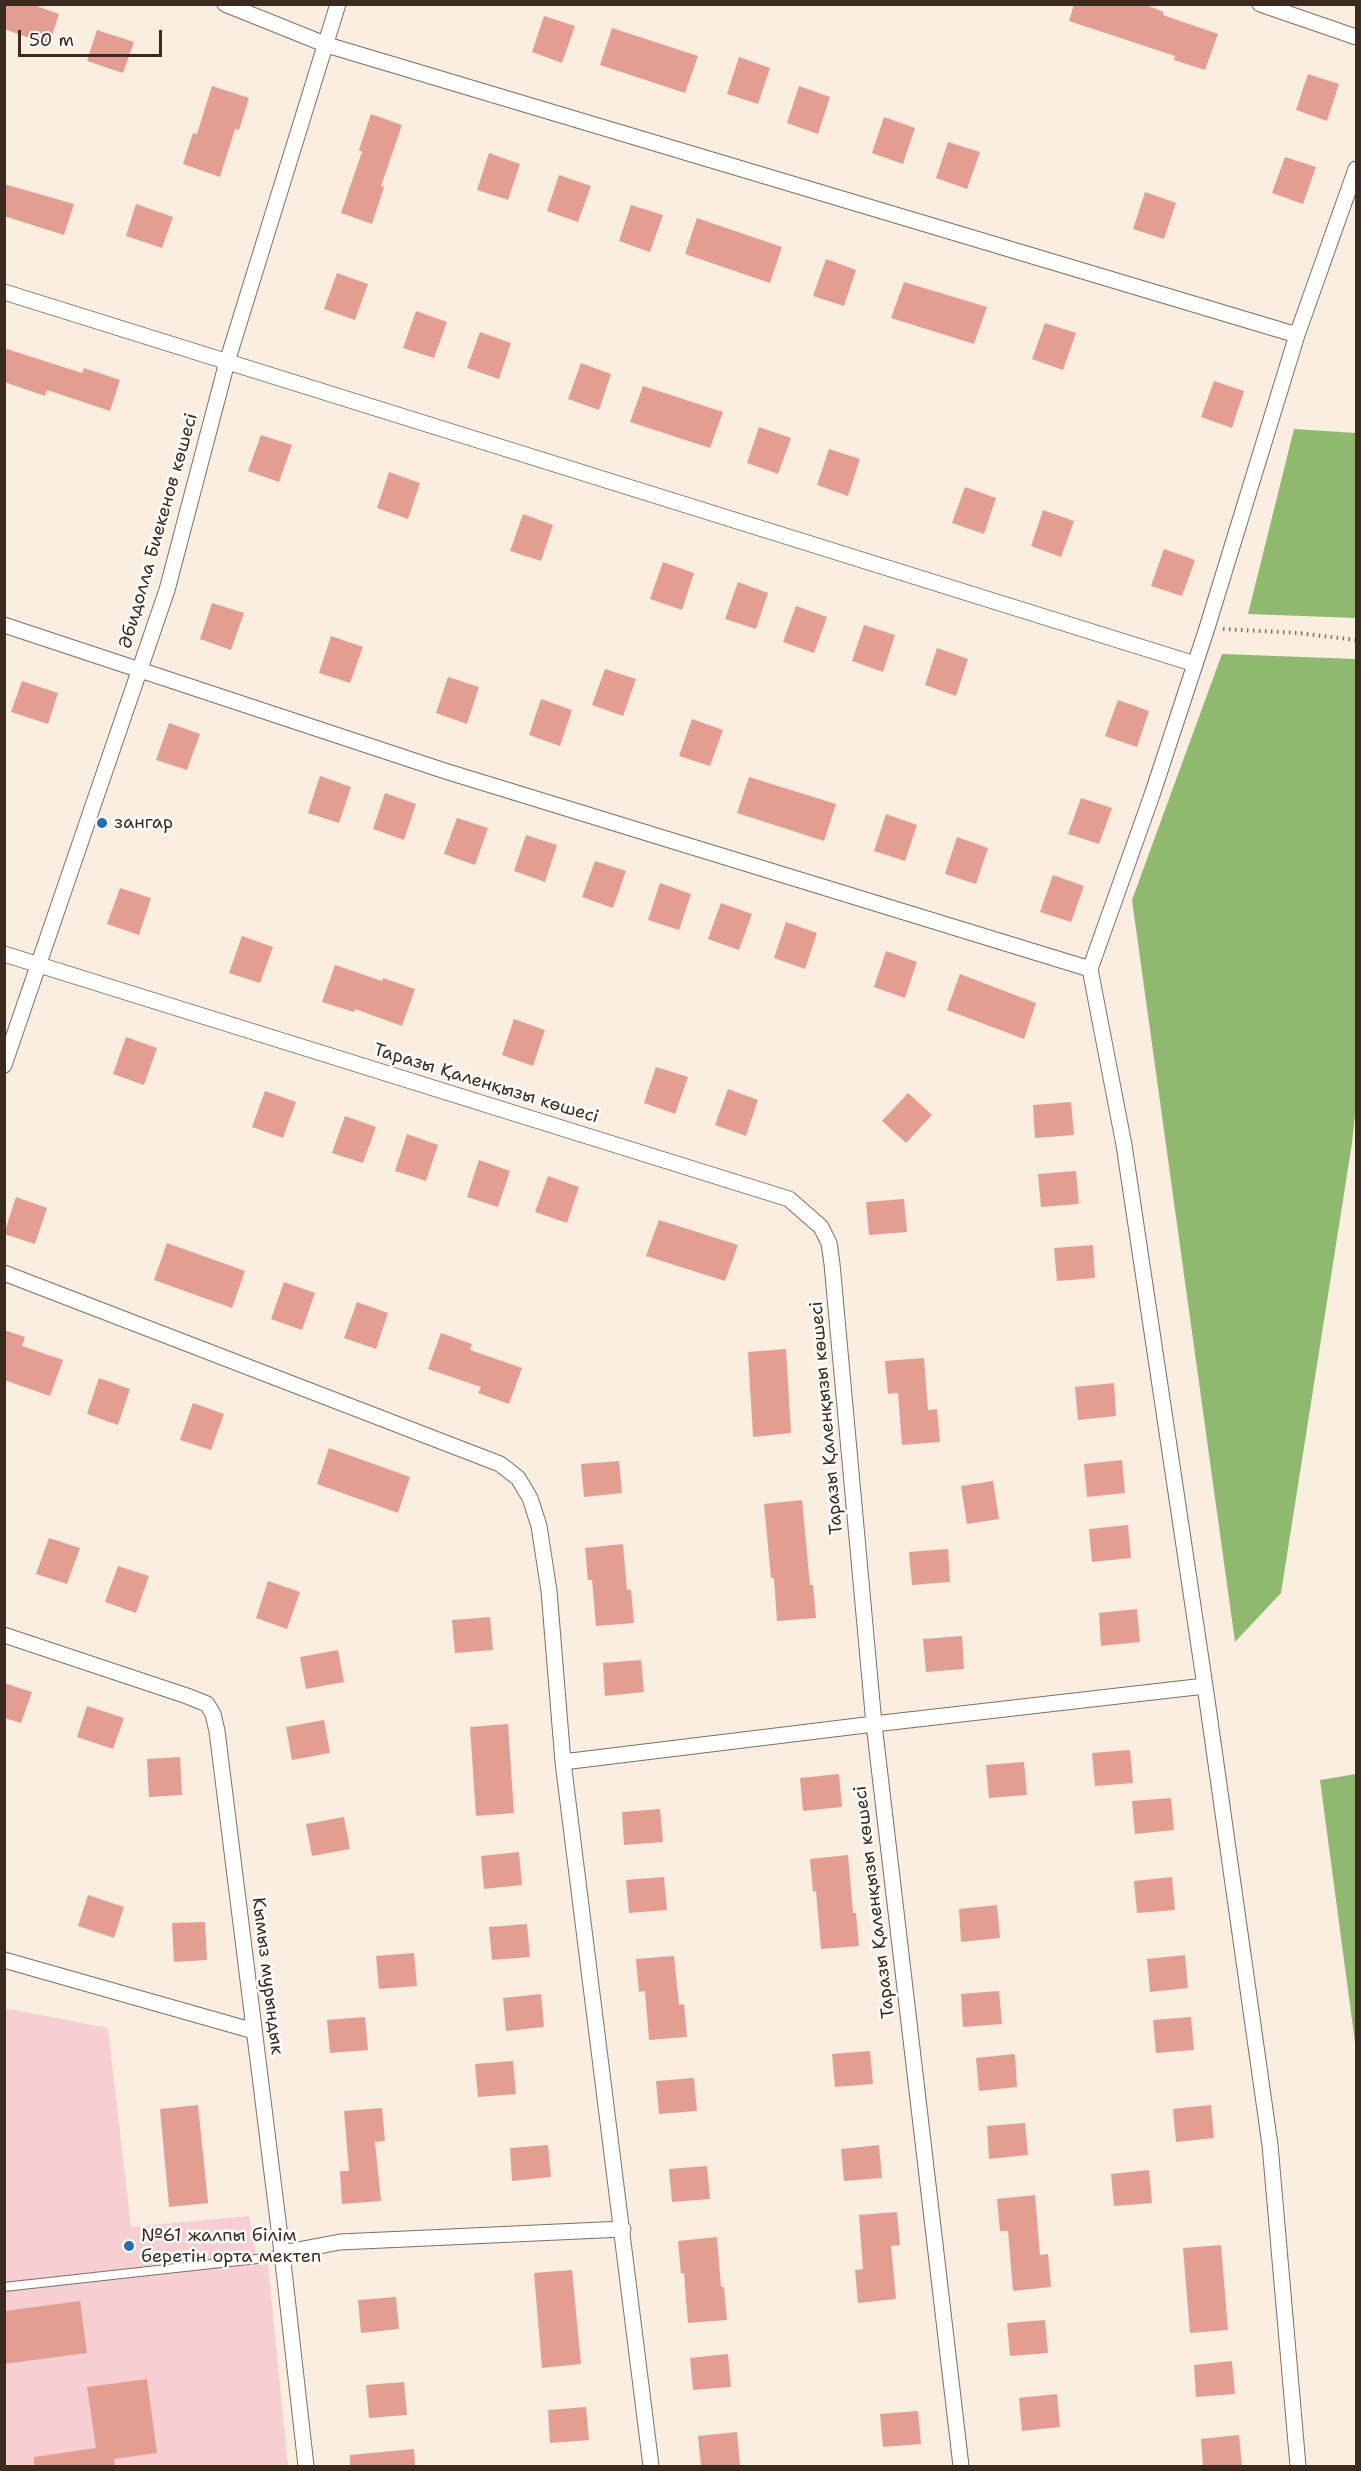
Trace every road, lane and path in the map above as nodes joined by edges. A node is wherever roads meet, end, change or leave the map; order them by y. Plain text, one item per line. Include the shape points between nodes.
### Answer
1 (225, 4) edge
2 (338, 4) edge
3 (1260, 4) edge
4 (1356, 37) edge
5 (327, 45) junction
6 (1356, 169) edge
7 (4, 292) edge
8 (1297, 335) junction
9 (227, 362) junction
10 (4, 625) edge
11 (1207, 628) junction
12 (1356, 640) edge
13 (1195, 664) junction
14 (140, 669) junction
15 (4, 954) edge
16 (39, 965) junction
17 (1090, 969) junction
18 (4, 1065) edge
19 (4, 1273) edge
20 (4, 1635) edge
21 (1205, 1686) junction
22 (874, 1724) junction
23 (563, 1762) junction
24 (4, 1960) edge
25 (254, 2031) junction
26 (623, 2229) junction
27 (282, 2253) junction
28 (4, 2286) edge
29 (306, 2466) edge
30 (651, 2466) edge
31 (961, 2466) edge
32 (1298, 2466) edge

1 - 5 street
2 - 5 street, Әбидолла Биекенов көшесі
3 - 4 street
5 - 8 street
5 - 9 street, Әбидолла Биекенов көшесі
6 - 8 street
7 - 9 street
8 - 11 street
9 - 13 street
9 - 14 street, Әбидолла Биекенов көшесі via 166,590
10 - 14 street
11 - 12 path
11 - 13 street
13 - 17 street
14 - 16 street, Әбидолла Биекенов көшесі
14 - 17 street via 445,771
15 - 16 street, Таразы Қаленқызы көшесі
16 - 18 street, Әбидолла Биекенов көшесі
16 - 22 street, Таразы Қаленқызы көшесі via 789,1199 807,1212 829,1243 832,1264
17 - 21 street via 1124,1145
19 - 23 street via 500,1464 518,1478 539,1526 549,1591
20 - 25 street, Кымыз мурындык via 207,1704 217,1731
21 - 22 street
21 - 32 street via 1270,2145
22 - 23 street
22 - 31 street, Таразы Қаленқызы көшесі
23 - 26 street
24 - 25 street
25 - 27 street, Кымыз мурындык
26 - 27 street via 340,2242
26 - 30 street
27 - 28 lane via 266,2258
27 - 29 street, Кымыз мурындык

